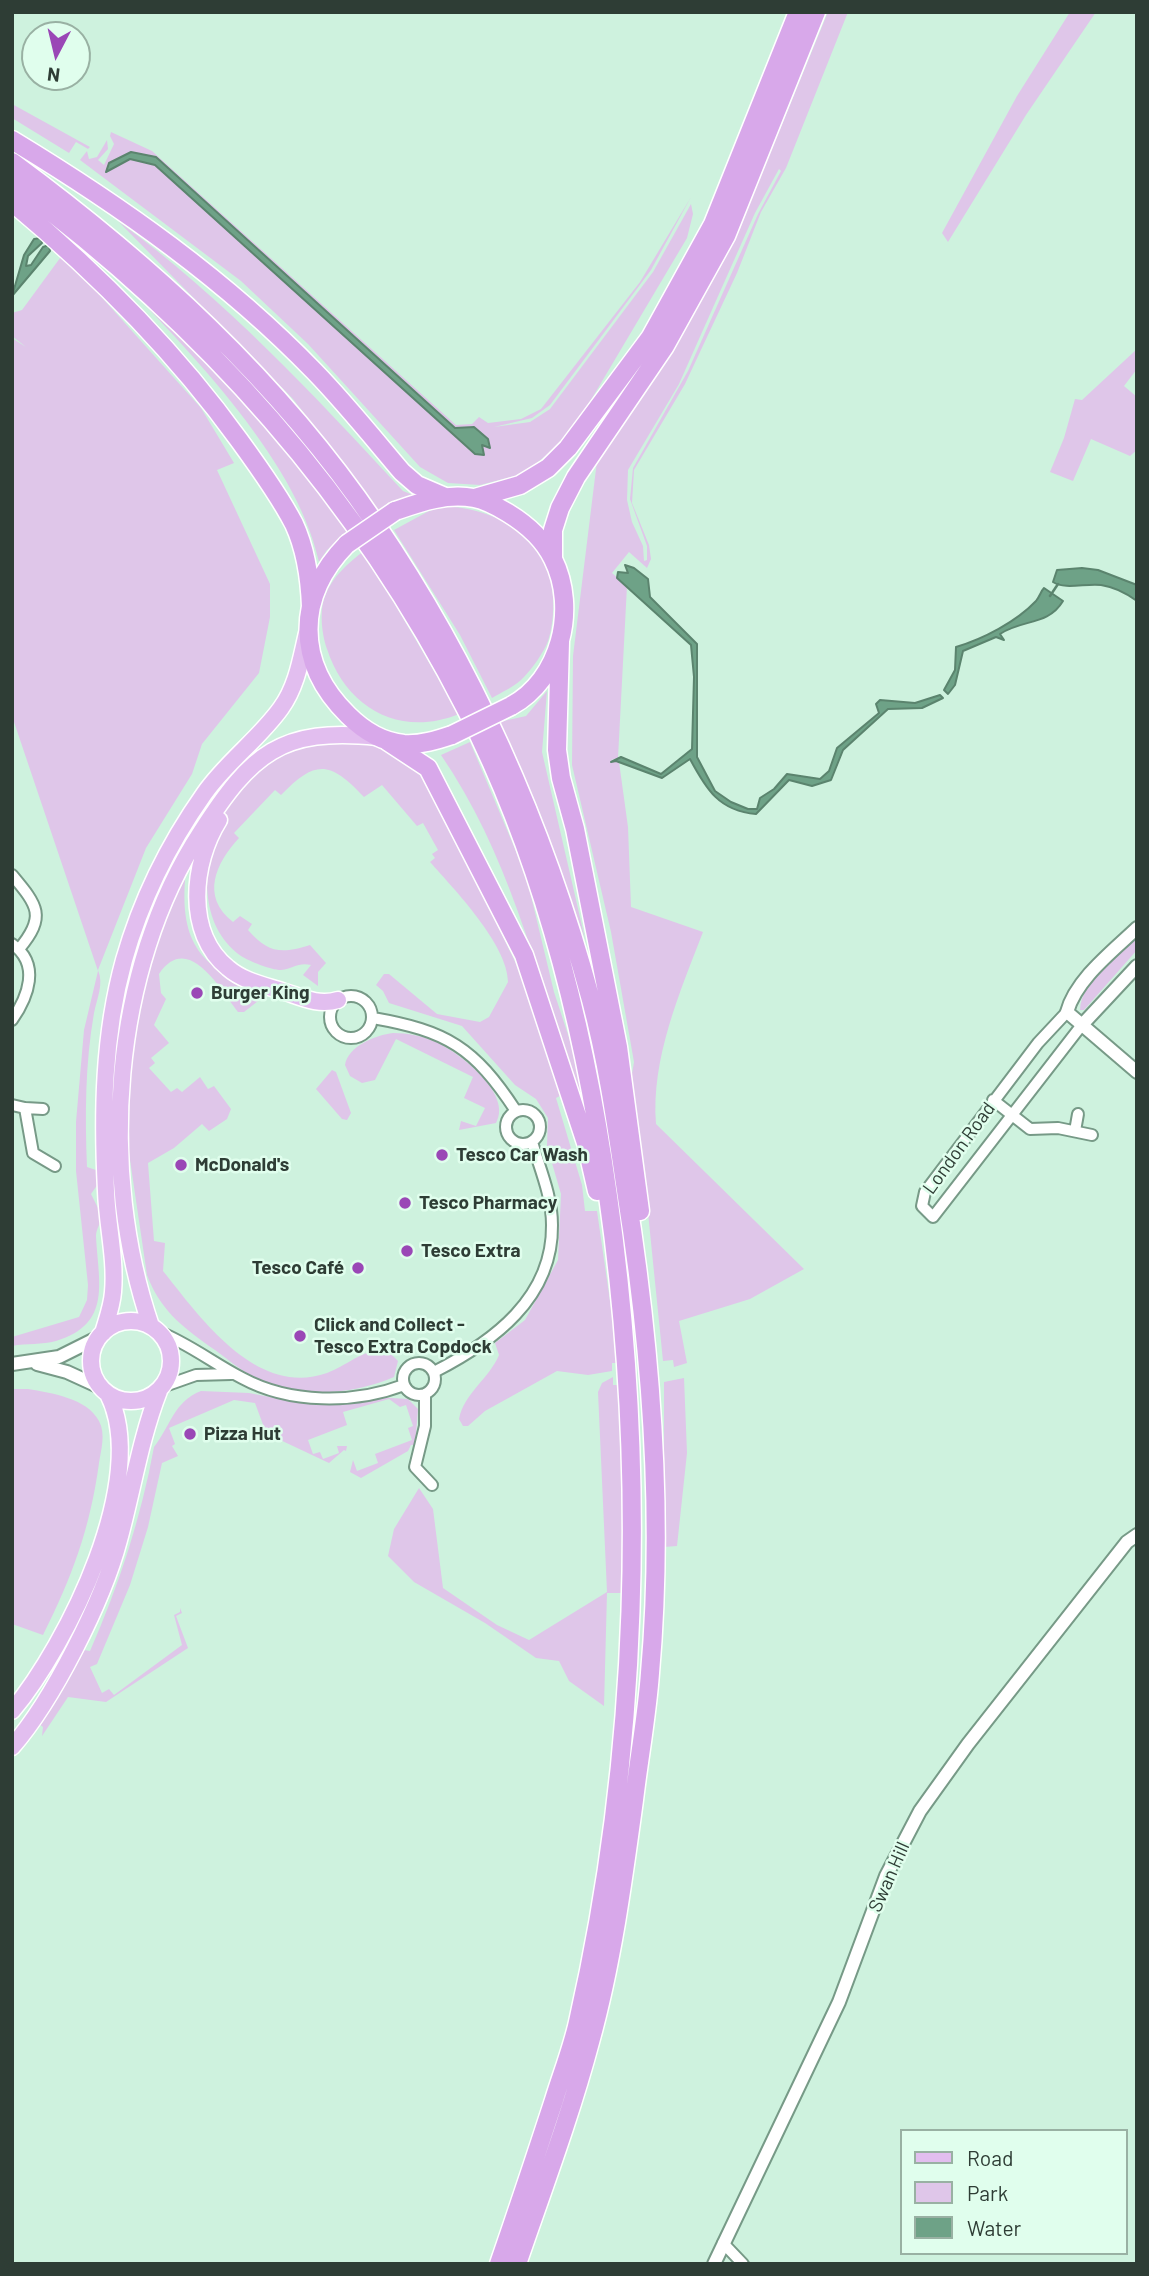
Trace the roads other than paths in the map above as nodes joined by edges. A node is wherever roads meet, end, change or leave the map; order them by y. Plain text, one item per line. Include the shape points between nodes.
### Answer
1 (798, 12) edge
2 (816, 12) edge
3 (12, 140) edge
4 (12, 162) edge
5 (12, 182) edge
6 (12, 202) edge
7 (445, 497) junction
8 (475, 498) junction
9 (552, 558) junction
10 (311, 607) junction
11 (308, 626) junction
12 (560, 642) junction
13 (382, 739) junction
14 (250, 767) junction
15 (12, 875) edge
16 (1137, 928) edge
17 (16, 947) edge
18 (1137, 966) edge
19 (338, 1000) junction
20 (1067, 1012) junction
21 (373, 1018) junction
22 (12, 1020) edge
23 (1081, 1026) junction
24 (1137, 1072) edge
25 (993, 1100) junction
26 (12, 1105) edge
27 (25, 1108) junction
28 (43, 1109) dead end
29 (516, 1111) junction
30 (1011, 1114) junction
31 (1078, 1114) dead end
32 (1075, 1131) junction
33 (1092, 1135) dead end
34 (532, 1142) junction
35 (55, 1166) dead end
36 (617, 1254) junction
37 (643, 1313) junction
38 (154, 1329) junction
39 (101, 1335) junction
40 (31, 1362) junction
41 (12, 1364) edge
42 (435, 1372) junction
43 (234, 1374) junction
44 (404, 1385) junction
45 (161, 1389) junction
46 (105, 1391) junction
47 (425, 1394) junction
48 (432, 1485) dead end
49 (1137, 1535) edge
50 (12, 1711) edge
51 (12, 1747) edge
52 (723, 2243) junction
53 (499, 2264) edge
54 (517, 2264) edge
55 (714, 2264) edge
56 (743, 2264) edge

1 - 8 highway via 713,224 650,338 548,468 520,485
2 - 9 highway via 726,236 665,346 576,477 553,530
3 - 7 highway via 126,212 193,264 314,372 402,472 417,485
4 - 37 highway via 148,269 268,387 372,518 450,643 509,762 592,1003 612,1098
5 - 36 highway via 127,272 223,363 293,443 358,529 425,634 497,777 549,916 594,1096
6 - 10 highway via 99,277 201,387 294,525 310,579
7 - 8 highway
7 - 10 highway, bridge via 395,511 347,544 330,562
8 - 9 highway via 517,519
9 - 12 highway via 563,600
10 - 11 highway
11 - 13 highway via 312,658 329,695 355,723
11 - 39 main road via 296,676 282,707 205,793 175,839 140,910 124,961 106,1068 105,1170 114,1289
12 - 13 highway, bridge via 541,682 511,706 452,735 418,743
12 - 37 highway via 557,750 618,1047 647,1269
13 - 14 main road via 330,734 304,737 271,751
13 - 36 highway via 428,768 524,955
14 - 19 main road via 205,849 197,889 205,936 222,963 237,975 319,1003
14 - 38 main road via 218,805 167,892 148,941 130,1016 120,1162 135,1274
15 - 17 street via 37,909 32,934
16 - 20 street, London Road via 1086,980
17 - 22 street via 30,977 29,991
18 - 23 street, London Road
19 - 21 street via 353,996 364,1000
19 - 21 street via 330,1023 344,1038 363,1035
20 - 23 street
20 - 25 street, London Road
21 - 29 street via 416,1026 454,1042 488,1072
23 - 24 street
23 - 30 street, London Road
25 - 30 street
25 - 30 street, London Road via 923,1197 922,1206 933,1217
26 - 27 street
27 - 28 street
27 - 35 street via 31,1148
29 - 34 street via 528,1110 537,1116 540,1131
29 - 34 street via 507,1119 507,1134 516,1143
30 - 32 street via 1030,1129
31 - 32 street
32 - 33 street
34 - 42 street via 548,1193 552,1227 541,1278 523,1310 464,1357
36 - 53 highway via 631,1428 629,1671 604,1882 576,2029
37 - 54 highway via 652,1423 654,1555 650,1672 628,1847 590,2041
38 - 39 main road via 131,1321
38 - 43 street via 181,1340
38 - 45 main road via 167,1343 172,1361
39 - 40 street via 71,1353
39 - 46 main road via 92,1352 92,1367
40 - 41 street
40 - 46 street via 68,1372
42 - 44 street via 424,1363 413,1364 404,1373
42 - 47 street via 435,1383
43 - 44 street via 269,1390 316,1398
43 - 45 street via 196,1375
44 - 47 street via 412,1393
45 - 46 main road via 139,1401
45 - 51 main road via 143,1433 107,1580 52,1689
46 - 50 main road via 118,1423 120,1455 112,1507 93,1573 37,1681
47 - 48 street via 425,1426 415,1467
49 - 52 street, Swan Hill via 1054,1633 920,1811 886,1876 839,2003
52 - 55 street, Swan Hill
52 - 56 street

